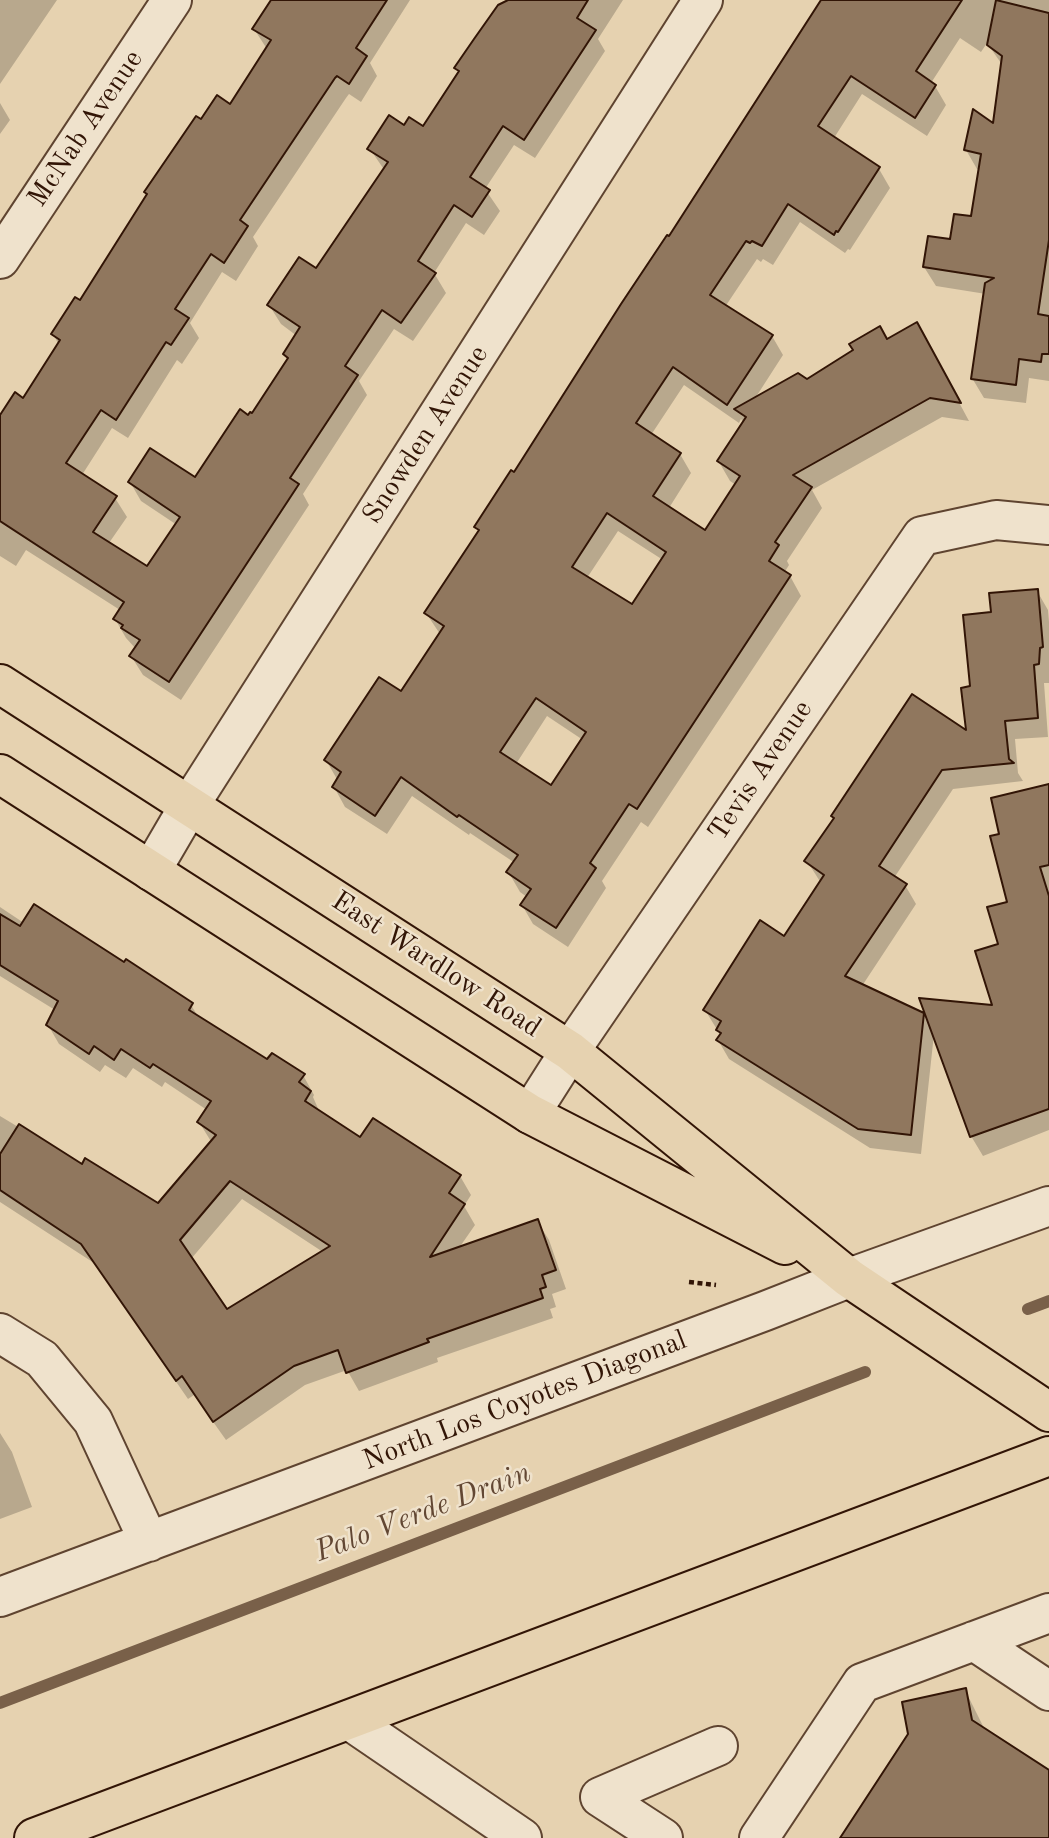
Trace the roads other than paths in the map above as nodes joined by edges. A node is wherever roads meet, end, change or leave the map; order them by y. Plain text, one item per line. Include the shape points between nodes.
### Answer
1 (172, 0) edge
2 (704, 0) edge
3 (0, 259) edge
4 (1049, 525) edge
5 (0, 684) edge
6 (0, 774) edge
7 (189, 806) junction
8 (151, 871) junction
9 (570, 1052) junction
10 (530, 1114) junction
11 (1049, 1206) edge
12 (849, 1278) junction
13 (0, 1333) edge
14 (1049, 1412) edge
15 (1049, 1456) edge
16 (149, 1542) junction
17 (0, 1597) edge
18 (1049, 1612) edge
19 (974, 1641) junction
20 (1049, 1691) edge
21 (349, 1720) junction
22 (718, 1746) dead end
23 (34, 1838) edge
24 (522, 1838) edge
25 (663, 1838) edge
26 (759, 1838) edge

1 - 3 street, McNab Avenue
2 - 7 street, Snowden Avenue
4 - 9 street, Tevis Avenue via 996,520 922,536
5 - 7 main road, East Wardlow Road
6 - 8 main road, East Wardlow Road
7 - 8 street, Snowden Avenue
7 - 9 main road, East Wardlow Road
8 - 10 main road, East Wardlow Road
9 - 10 street, Tevis Avenue
9 - 12 main road, East Wardlow Road
10 - 12 main road, East Wardlow Road
11 - 12 street, North Los Coyotes Diagonal
12 - 14 main road, East Wardlow Road
12 - 16 street, North Los Coyotes Diagonal
13 - 16 street via 42,1359 93,1421
15 - 21 main road
16 - 17 street, North Los Coyotes Diagonal
18 - 19 street
19 - 20 street
19 - 26 street via 862,1683
21 - 23 main road
21 - 24 street
22 - 25 street via 600,1797

